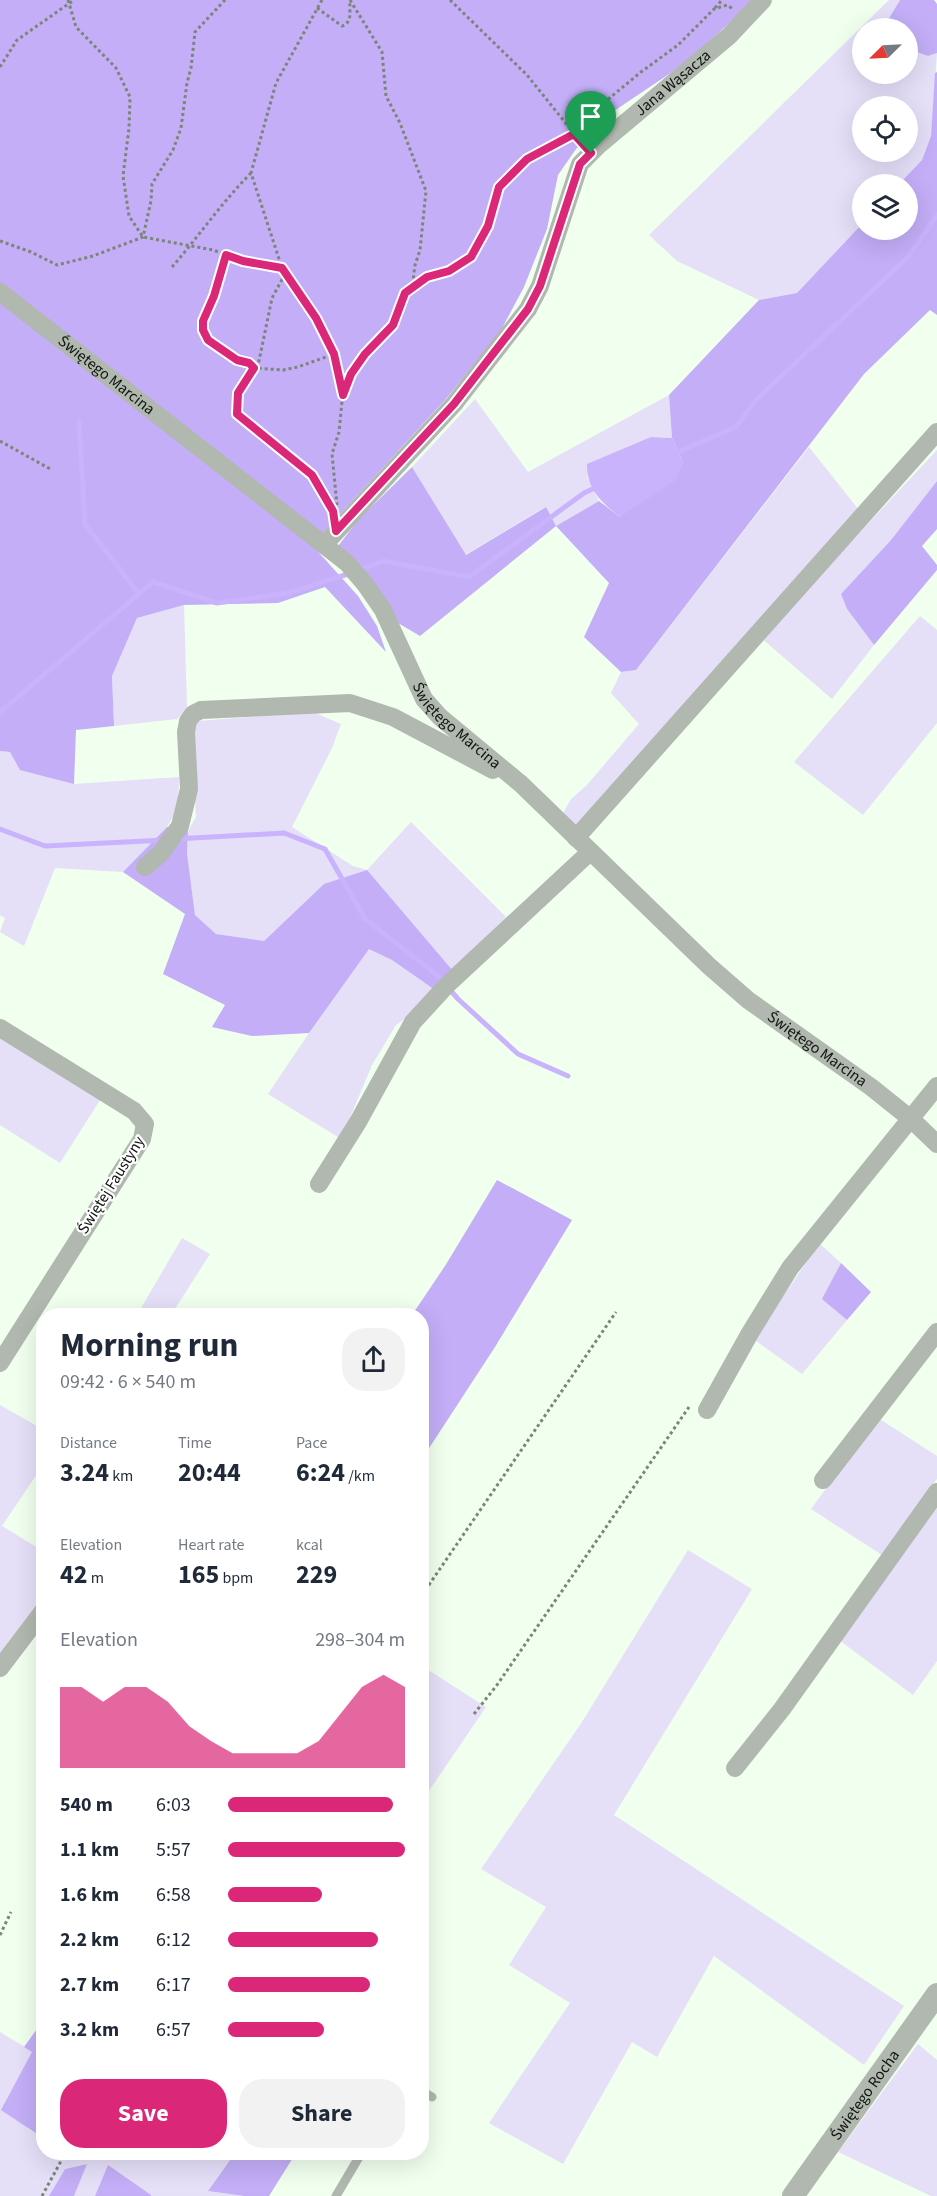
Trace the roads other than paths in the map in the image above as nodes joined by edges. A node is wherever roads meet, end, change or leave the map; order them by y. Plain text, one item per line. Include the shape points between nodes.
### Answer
1 (763, 0) edge
2 (0, 292) edge
3 (937, 432) edge
4 (332, 533) junction
5 (521, 784) junction
6 (576, 838) junction
7 (590, 852) junction
8 (145, 867) dead end
9 (0, 1028) edge
10 (937, 1086) edge
11 (911, 1119) junction
12 (937, 1144) edge
13 (319, 1184) dead end
14 (937, 1332) edge
15 (0, 1363) edge
16 (698, 1408) road end
17 (823, 1480) dead end
18 (937, 1492) edge
19 (36, 1621) edge
20 (0, 1668) edge
21 (735, 1768) dead end
22 (937, 1994) edge
23 (429, 2095) edge
24 (432, 2097) dead end
25 (357, 2160) edge
26 (336, 2196) edge
27 (793, 2196) edge

1 - 4 street, Jana Wąsacza via 729,36 580,164 540,286 528,309 454,404
2 - 4 street, Świętego Marcina
3 - 6 street
4 - 5 street, Świętego Marcina via 346,563 382,610 424,699
5 - 6 street, Świętego Marcina
5 - 8 street via 393,717 350,703 201,710 188,721 186,732 189,789 180,826 161,854
6 - 7 street, Świętego Marcina
7 - 11 street, Świętego Marcina via 748,1000
7 - 13 street via 412,1022
9 - 15 street, Świętej Faustyny via 134,1111 145,1124 142,1139
10 - 11 street
11 - 12 street, Świętego Marcina
11 - 16 street via 790,1268
14 - 17 street
18 - 21 street via 782,1709
19 - 20 street
22 - 27 street, Świętego Rocha
23 - 24 lane
25 - 26 lane

